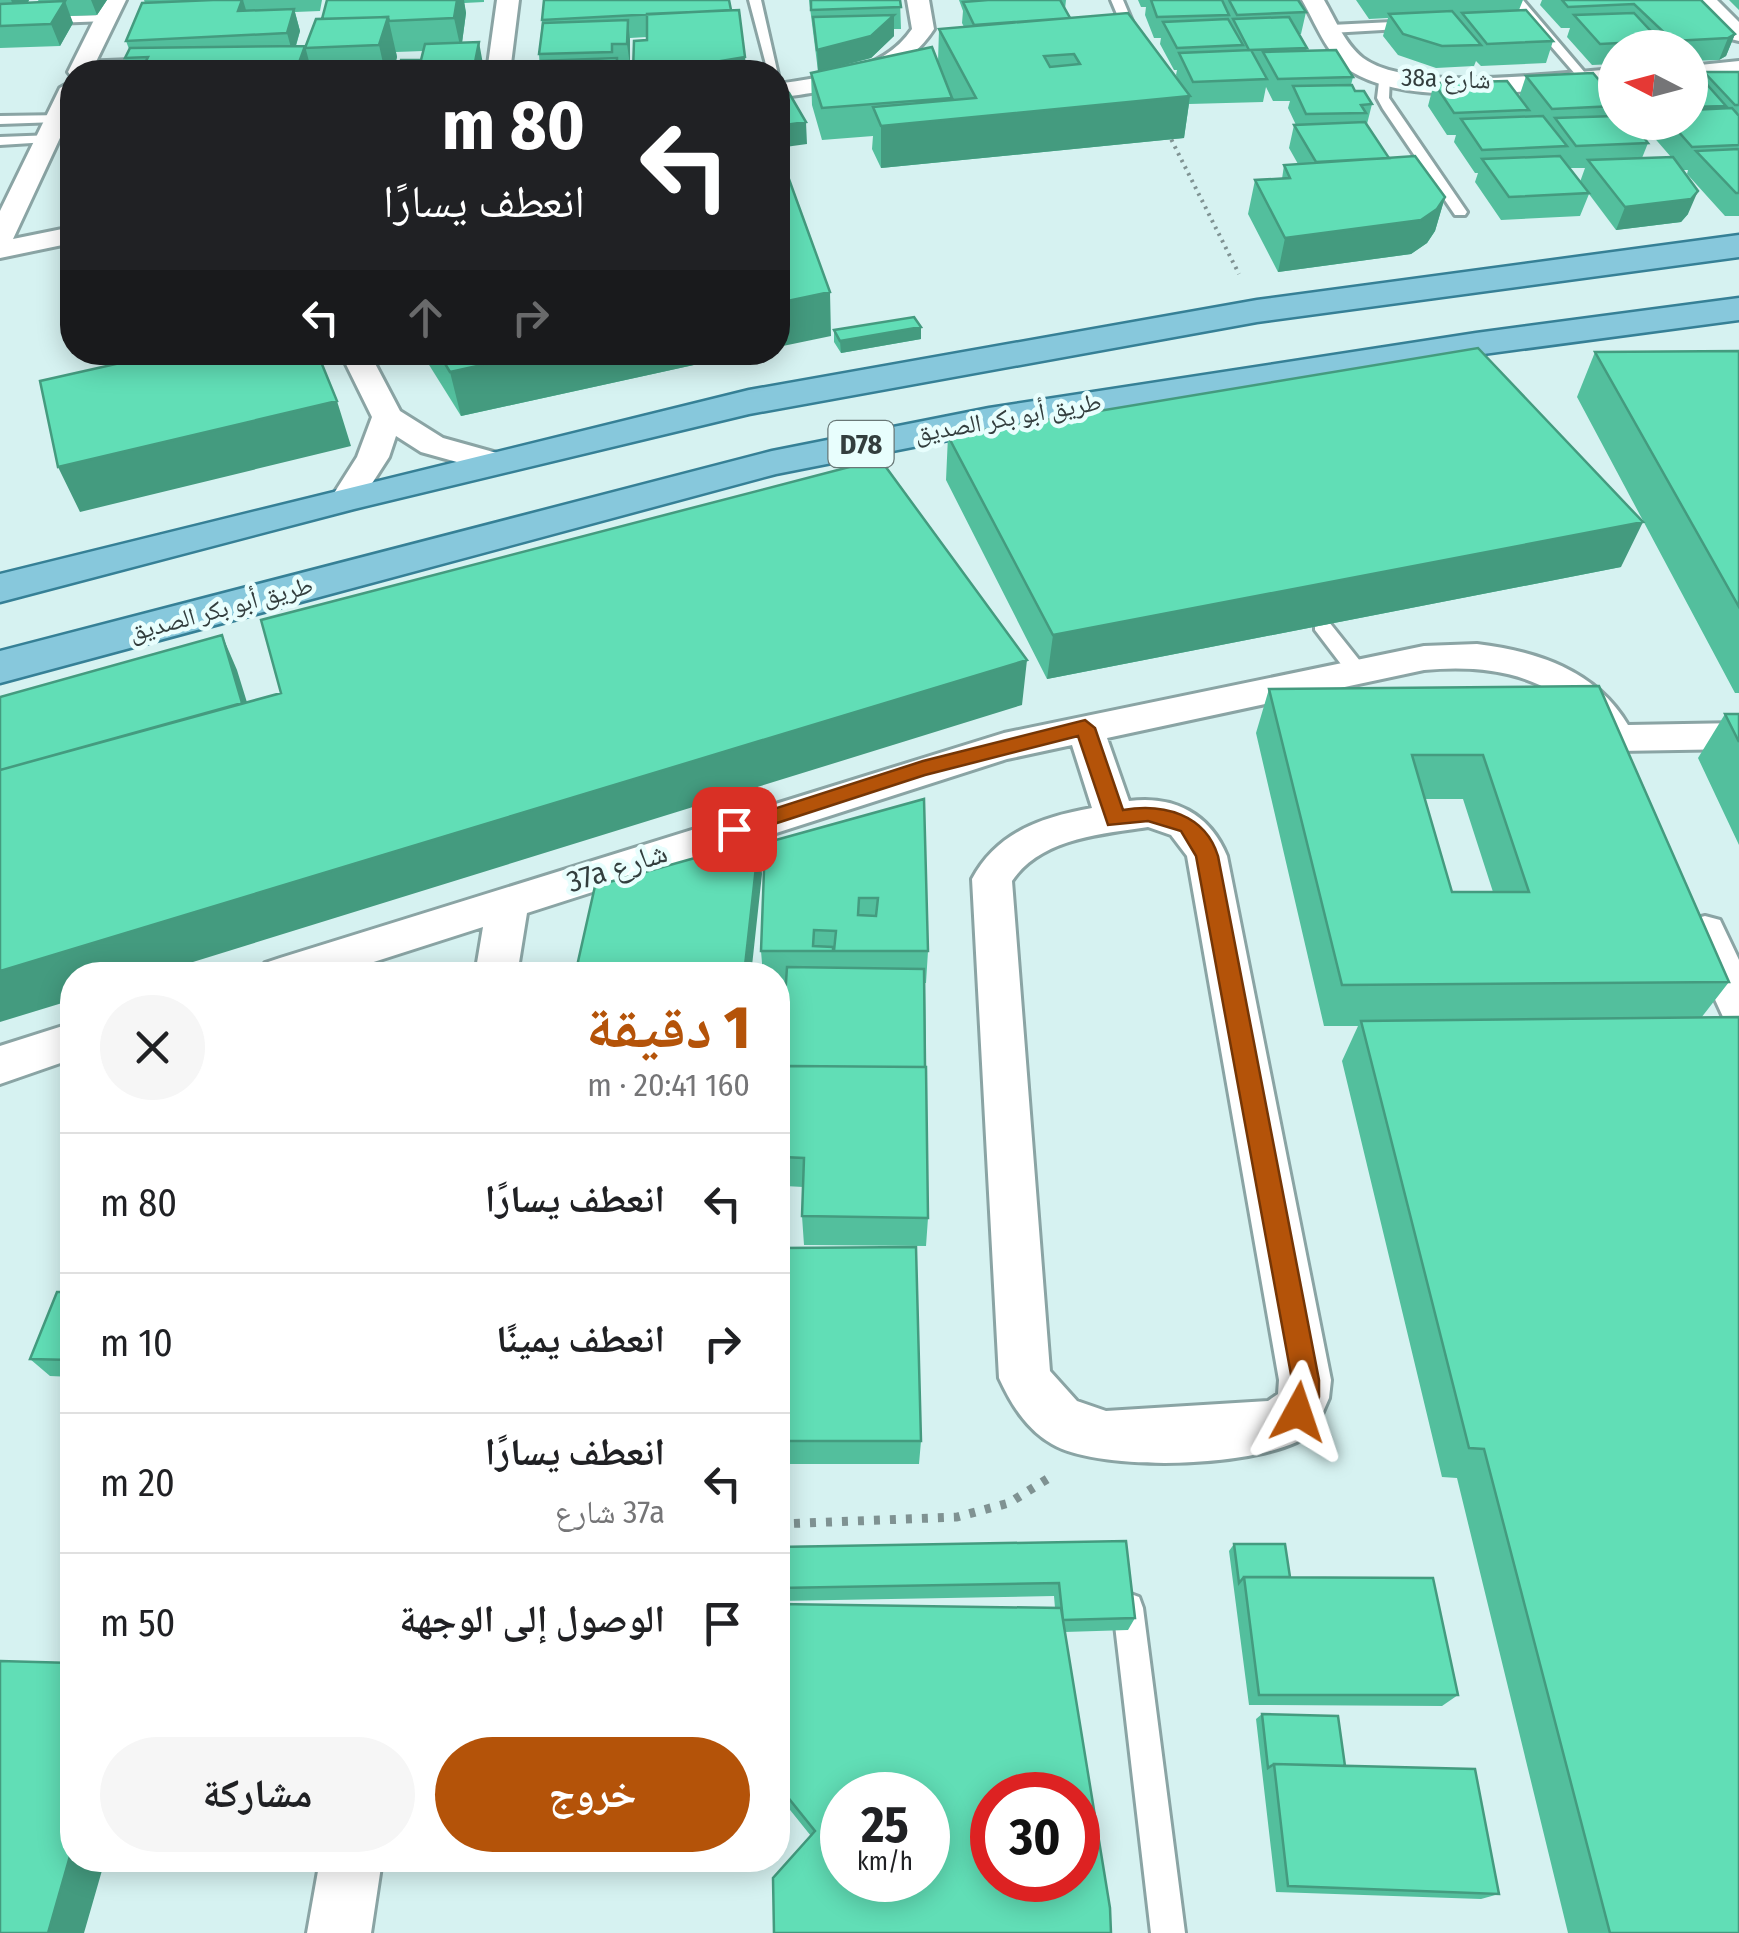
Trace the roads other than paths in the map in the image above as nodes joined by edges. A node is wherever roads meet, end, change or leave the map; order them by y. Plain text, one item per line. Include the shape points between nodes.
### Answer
1 (508, 0) edge
2 (756, 0) edge
3 (918, 0) edge
4 (1117, 0) edge
5 (1313, 0) edge
6 (1517, 0) edge
7 (1704, 0) edge
8 (111, 8) edge
9 (0, 20) edge
10 (1515, 20) edge
11 (1534, 20) junction
12 (1423, 25) edge
13 (1331, 29) junction
14 (1739, 34) edge
15 (1100, 45) edge
16 (86, 60) edge
17 (500, 60) edge
18 (771, 60) edge
19 (1739, 68) edge
20 (1708, 72) edge
21 (1384, 77) junction
22 (1598, 77) edge
23 (1582, 78) junction
24 (790, 88) edge
25 (1598, 96) edge
26 (60, 113) edge
27 (0, 120) edge
28 (53, 128) junction
29 (0, 142) edge
30 (1460, 212) dead end
31 (0, 238) edge
32 (60, 238) edge
33 (1739, 246) edge
34 (0, 250) edge
35 (1739, 309) edge
36 (1476, 344) junction
37 (1710, 347) edge
38 (361, 365) edge
39 (387, 417) junction
40 (493, 462) junction
41 (347, 498) junction
42 (0, 588) edge
43 (1322, 626) edge
44 (0, 667) edge
45 (1357, 672) junction
46 (1085, 728) junction
47 (1739, 736) edge
48 (1618, 738) junction
49 (1634, 774) edge
50 (1115, 819) junction
51 (1690, 899) edge
52 (508, 902) junction
53 (321, 962) edge
54 (498, 962) edge
55 (1739, 1007) edge
56 (60, 1045) edge
57 (0, 1064) edge
58 (1128, 1608) edge
59 (349, 1872) edge
60 (339, 1933) edge
61 (1168, 1933) edge

1 - 17 street
2 - 18 lane
3 - 24 street via 924,29 914,55
4 - 15 lane via 1126,32
5 - 13 street, 38a شارع
6 - 11 lane
7 - 14 street
8 - 9 lane
8 - 16 street
10 - 11 lane
11 - 23 lane
12 - 13 lane
13 - 21 street, 38a شارع via 1355,63
19 - 20 street
21 - 23 street, 38a شارع via 1442,83
21 - 30 lane via 1388,109
22 - 23 street, 38a شارع
23 - 25 lane
26 - 28 street
27 - 28 lane
28 - 29 lane
28 - 31 street
32 - 34 street
33 - 40 main road, D78 via 1257,311 749,402
35 - 36 main road, طريق أبو بكر الصديق / D78
36 - 37 main road
36 - 44 main road, طريق أبو بكر الصديق / D78 via 827,452
38 - 39 street
39 - 40 street via 432,444
39 - 41 street via 374,457
40 - 41 main road, D78
41 - 42 main road, D78
43 - 45 lane
45 - 46 street, 37a شارع
45 - 48 street, 37a شارع via 1459,654 1498,657 1572,686 1600,710
46 - 50 street
46 - 52 street, 37a شارع via 923,769
47 - 48 street
48 - 49 street, 37a شارع
50 - 50 street via 1169,816 1202,840 1306,1397 1286,1423 1268,1428 1088,1434 1061,1422 1025,1378 992,879 1001,859 1019,845
51 - 55 street
52 - 53 street, 37a شارع
52 - 54 street
56 - 57 street
58 - 61 lane
59 - 60 street

